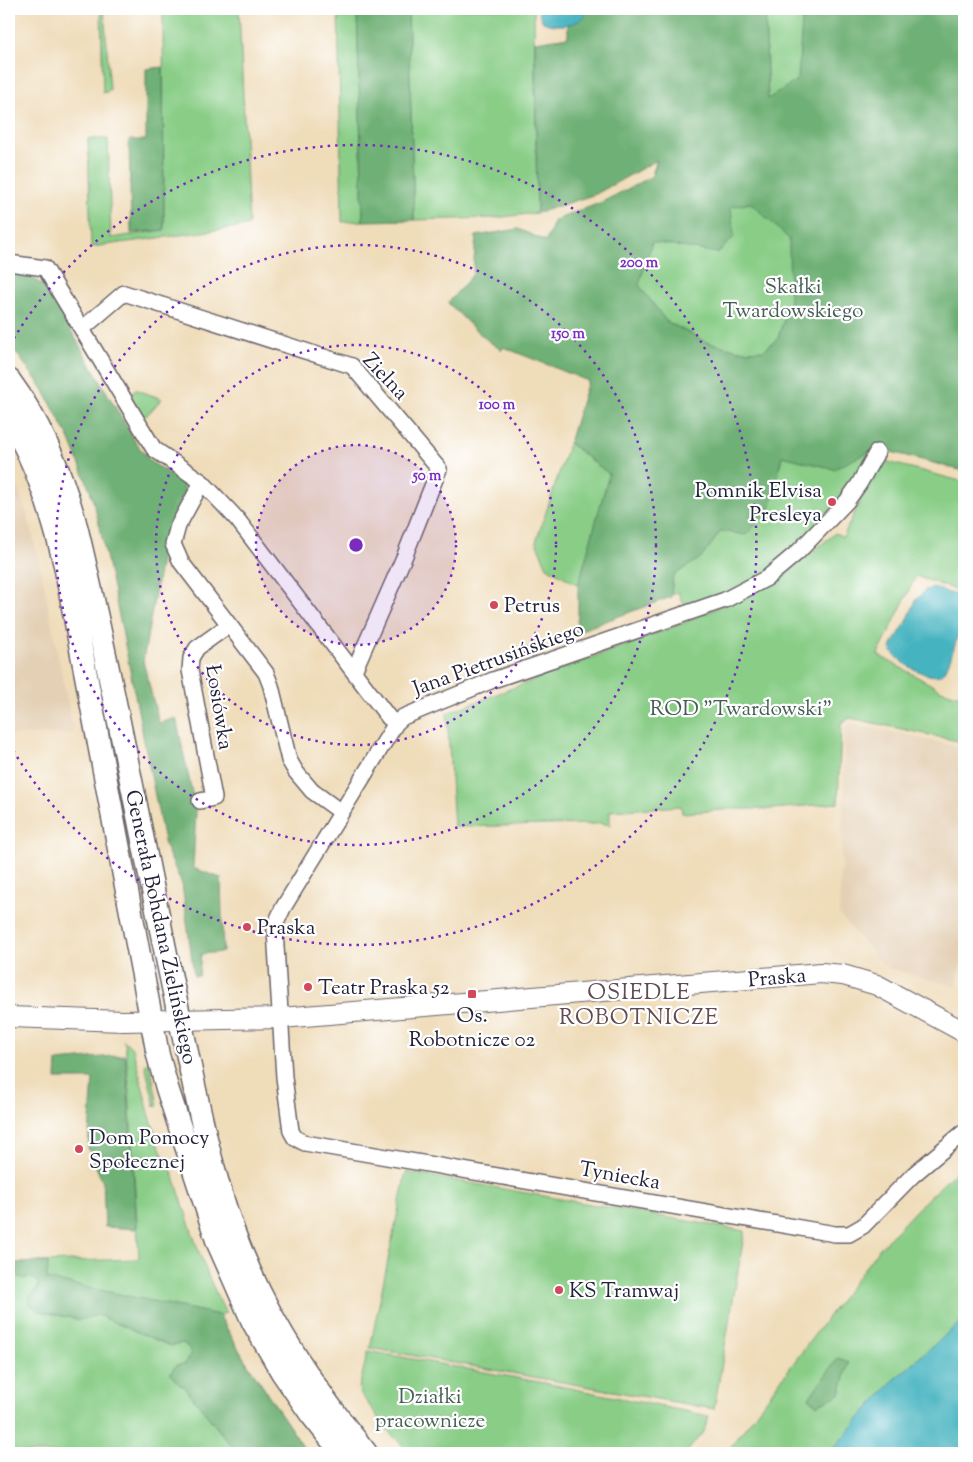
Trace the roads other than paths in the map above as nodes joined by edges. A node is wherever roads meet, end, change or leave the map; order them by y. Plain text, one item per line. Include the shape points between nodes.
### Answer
1 (9, 263) edge
2 (82, 329) junction
3 (9, 380) edge
4 (9, 417) edge
5 (877, 452) dead end
6 (202, 482) junction
7 (229, 625) junction
8 (354, 671) junction
9 (396, 723) junction
10 (200, 801) dead end
11 (341, 812) junction
12 (9, 1017) edge
13 (281, 1018) junction
14 (152, 1021) junction
15 (180, 1021) junction
16 (964, 1032) edge
17 (284, 1077) joint
18 (964, 1132) edge
19 (342, 1453) edge
20 (366, 1453) edge

1 - 2 street via 46,268
2 - 6 street via 154,449
2 - 8 street, Zielna via 124,293 352,366 439,469
3 - 15 main road, Generała Bohdana Zielińskiego via 45,439 75,521
4 - 14 main road, Generała Bohdana Zielińskiego via 39,474 66,565
5 - 9 street, Jana Pietrusińskiego via 847,501 798,552 767,578 724,600 493,680 403,717
6 - 7 street via 178,526 173,544 181,562
6 - 8 street via 237,519
7 - 10 street, Łosiówka via 197,648 191,658 190,670 214,798
7 - 11 street via 266,674 292,766 312,791
8 - 9 street
9 - 11 street, Jana Pietrusińskiego
11 - 13 street, Jana Pietrusińskiego via 276,923
12 - 14 street, Praska
13 - 15 street, Praska
13 - 16 street, Praska via 821,973 844,975 877,985
13 - 17 street, Jana Pietrusińskiego
14 - 15 street, Praska
14 - 19 main road, Generała Bohdana Zielińskiego via 167,1088 229,1270 253,1322 282,1372
15 - 20 main road, Generała Bohdana Zielińskiego via 217,1181 244,1258 294,1357
17 - 18 street, Tyniecka via 291,1131 295,1138 305,1143 835,1234 849,1234 863,1226 913,1175

